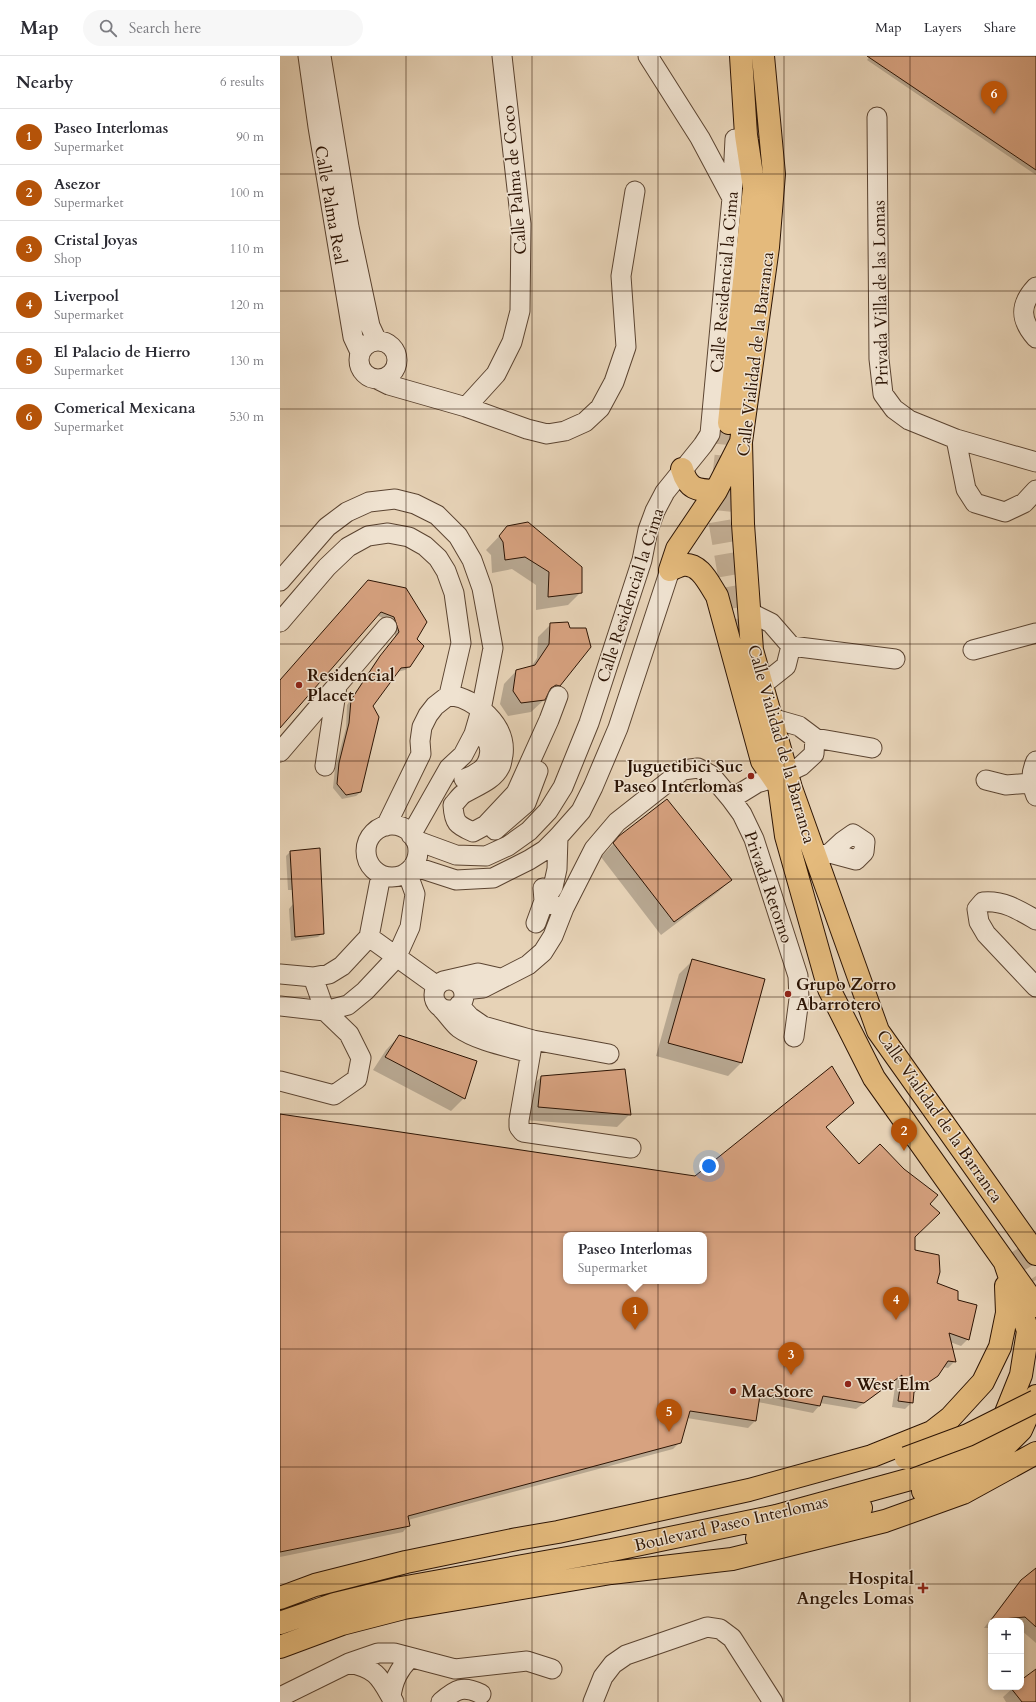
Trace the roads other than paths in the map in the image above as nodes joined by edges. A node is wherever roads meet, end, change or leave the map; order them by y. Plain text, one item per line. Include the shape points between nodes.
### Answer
1 (308, 56) edge
2 (321, 56) edge
3 (502, 56) edge
4 (648, 56) edge
5 (741, 56) edge
6 (757, 56) edge
7 (763, 56) edge
8 (877, 116) dead end
9 (741, 137) junction
10 (700, 138) junction
11 (774, 174) junction
12 (635, 191) dead end
13 (732, 198) junction
14 (1036, 287) edge
15 (1036, 338) edge
16 (377, 341) junction
17 (360, 352) junction
18 (396, 363) junction
19 (377, 379) junction
20 (417, 393) junction
21 (466, 407) junction
22 (729, 422) tunnel mouth
23 (956, 439) junction
24 (741, 442) junction
25 (1036, 462) edge
26 (682, 469) junction
27 (1036, 490) edge
28 (716, 492) junction
29 (670, 570) junction
30 (280, 581) edge
31 (482, 588) junction
32 (454, 594) junction
33 (749, 612) junction
34 (280, 622) edge
35 (387, 627) dead end
36 (1036, 633) edge
37 (791, 646) junction
38 (973, 650) dead end
39 (895, 659) dead end
40 (762, 685) junction
41 (337, 686) junction
42 (448, 695) junction
43 (558, 696) dead end
44 (481, 710) junction
45 (549, 720) junction
46 (768, 726) junction
47 (474, 734) junction
48 (815, 738) junction
49 (872, 748) dead end
50 (280, 752) edge
51 (421, 754) junction
52 (1036, 761) edge
53 (325, 766) dead end
54 (449, 768) junction
55 (780, 780) junction
56 (986, 780) dead end
57 (1034, 790) edge
58 (731, 799) junction
59 (386, 826) junction
60 (853, 834) dead end
61 (413, 837) junction
62 (552, 844) junction
63 (823, 855) junction
64 (410, 869) junction
65 (381, 875) junction
66 (544, 901) junction
67 (564, 908) junction
68 (1036, 920) edge
69 (536, 923) dead end
70 (369, 937) junction
71 (396, 958) junction
72 (280, 974) edge
73 (313, 977) junction
74 (500, 978) junction
75 (440, 984) junction
76 (1036, 987) edge
77 (455, 1002) junction
78 (280, 1006) edge
79 (325, 1011) junction
80 (794, 1037) dead end
81 (532, 1047) junction
82 (610, 1054) dead end
83 (280, 1081) edge
84 (631, 1148) dead end
85 (1019, 1255) edge
86 (1036, 1306) edge
87 (1036, 1396) edge
88 (1036, 1401) edge
89 (1036, 1453) edge
90 (686, 1518) junction
91 (558, 1532) junction
92 (612, 1550) junction
93 (670, 1565) junction
94 (280, 1598) edge
95 (280, 1623) edge
96 (280, 1647) edge
97 (410, 1658) junction
98 (349, 1663) junction
99 (552, 1670) dead end
100 (481, 1694) dead end
101 (280, 1697) edge
102 (393, 1699) edge
103 (441, 1702) edge
104 (593, 1702) edge
105 (773, 1702) edge

1 - 17 street, Calle Palma Real via 353,337
2 - 16 street, Calle Palma Real via 349,226 370,326
3 - 21 street, Calle Palma de Coco via 521,224 520,311 512,342 496,374
4 - 10 street
5 - 9 main road, Calle Vialidad de la Barranca
6 - 11 main road via 756,82 762,156
7 - 11 main road, Calle Vialidad de la Barranca
8 - 23 street, Privada Villa de las Lomas via 879,360 883,394 894,410 909,420
9 - 10 street via 715,145
9 - 13 street, Calle Residencial la Cima
9 - 22 main road, Calle Vialidad de la Barranca via 754,188
10 - 13 street
11 - 24 main road, Calle Vialidad de la Barranca via 768,247
12 - 21 street via 621,276 626,348 614,382 600,408 585,422 565,431 547,434
13 - 26 street, Calle Residencial la Cima via 710,434
14 - 15 street via 1028,296 1023,311 1026,326
16 - 17 street via 367,344
16 - 18 street via 388,344 395,352
17 - 19 street via 358,362 361,370 368,377
18 - 19 street via 393,371 386,377
18 - 20 street via 402,379
19 - 20 street
20 - 21 street
23 - 25 street, Privada Villa de las Lomas
23 - 27 street via 966,490 974,504 1005,512 1024,503
24 - 28 main road
24 - 33 main road, Calle Vialidad de la Barranca
26 - 28 main road via 687,483 693,488
26 - 61 street, Calle Residencial la Cima via 664,492 655,511 642,560 589,723 563,787 548,811 529,831 508,846 486,856 456,855
28 - 29 main road via 677,549
29 - 55 main road via 682,565 691,566 703,574 716,596 762,760
29 - 62 street, Calle Residencial la Cima via 618,728 593,787 581,811
30 - 31 street via 327,527 347,512 369,502 395,499 415,504 437,515 458,536 472,560
31 - 32 street
31 - 44 street via 492,648
32 - 34 street via 446,571 438,558 425,546 409,537 388,533 368,536 348,547 327,567
32 - 42 street via 461,643
33 - 37 street via 771,623
33 - 40 main road, Calle Vialidad de la Barranca via 752,650
35 - 41 street
36 - 38 street
37 - 39 street
37 - 40 street via 786,666
40 - 46 main road, Calle Vialidad de la Barranca
41 - 50 street
41 - 53 street
42 - 44 street via 466,700
42 - 51 street via 435,706 422,726
43 - 45 street
44 - 45 street via 496,724 504,747 501,767 491,778 462,795 453,805 453,818 460,827 473,832 486,825 516,793
44 - 47 street
45 - 47 street via 549,741 526,803 488,836 473,839 458,834 443,820 443,798 455,785 482,770 489,759 490,749 487,741 483,736
46 - 48 street via 799,726
46 - 55 main road, Calle Vialidad de la Barranca
47 - 54 street via 463,755
48 - 49 street
48 - 55 street via 814,754 802,766
51 - 54 street via 432,765
51 - 59 street
52 - 57 street via 1032,770
54 - 61 street
55 - 58 street via 757,783
55 - 63 main road, Calle Vialidad de la Barranca
55 - 85 main road, Calle Vialidad de la Barranca via 786,836 829,989 874,1078
56 - 57 street
58 - 67 street, Privada Retorno via 711,776 698,768 683,770 617,822 594,850
58 - 80 street, Privada Retorno via 742,814 754,839 798,976 799,999
59 - 61 street via 400,827
59 - 65 street via 371,836 366,846 369,863
60 - 63 street via 864,842 864,852 856,860
61 - 64 street via 418,853
62 - 64 street, Calle Residencial la Cima via 529,860 494,878 456,880
62 - 66 street
63 - 85 main road, Calle Vialidad de la Barranca via 878,1031
64 - 65 street via 394,877
64 - 71 street via 415,894 410,927
65 - 70 street
66 - 67 street
66 - 69 street
67 - 74 street, Privada Retorno via 553,936 543,952 528,965
68 - 76 street via 994,901 983,902 977,909 979,922 986,934
70 - 71 street
70 - 73 street via 342,966 329,974
71 - 75 street
71 - 79 street via 348,1005
72 - 73 street
73 - 79 street
74 - 75 street via 478,973
74 - 77 street, Privada Retorno
75 - 77 street via 451,980 458,984
75 - 77 street via 434,994 436,1003
77 - 81 street via 480,1031
78 - 79 street
79 - 83 street via 349,1034 361,1058 357,1079 334,1095
81 - 82 street
81 - 84 street via 519,1120 519,1127 523,1132
85 - 86 main road, Calle Vialidad de la Barranca
85 - 91 main road via 1000,1347 983,1382 950,1418 932,1432 872,1456 749,1490
85 - 92 main road, Boulevard Paseo Interlomas via 1028,1331 1022,1375 1003,1420 972,1452 918,1477 783,1514
87 - 93 main road via 1021,1430 987,1464 943,1485
88 - 90 main road, bridge via 968,1435 906,1458 768,1499
89 - 93 main road, Boulevard Paseo Interlomas via 963,1493 885,1521 732,1559
90 - 91 main road via 585,1533
90 - 92 main road
91 - 94 main road via 406,1562 315,1585
92 - 95 main road, Boulevard Paseo Interlomas via 401,1588 335,1604
93 - 96 main road, Boulevard Paseo Interlomas via 404,1608 342,1624
97 - 98 street via 394,1653 378,1654
97 - 99 street via 455,1669 527,1661
97 - 102 street via 396,1676 392,1686
98 - 101 street
98 - 102 street via 374,1671
100 - 103 street via 471,1689 462,1689
104 - 105 street via 603,1677 613,1664 626,1656 707,1627 720,1629 732,1638

